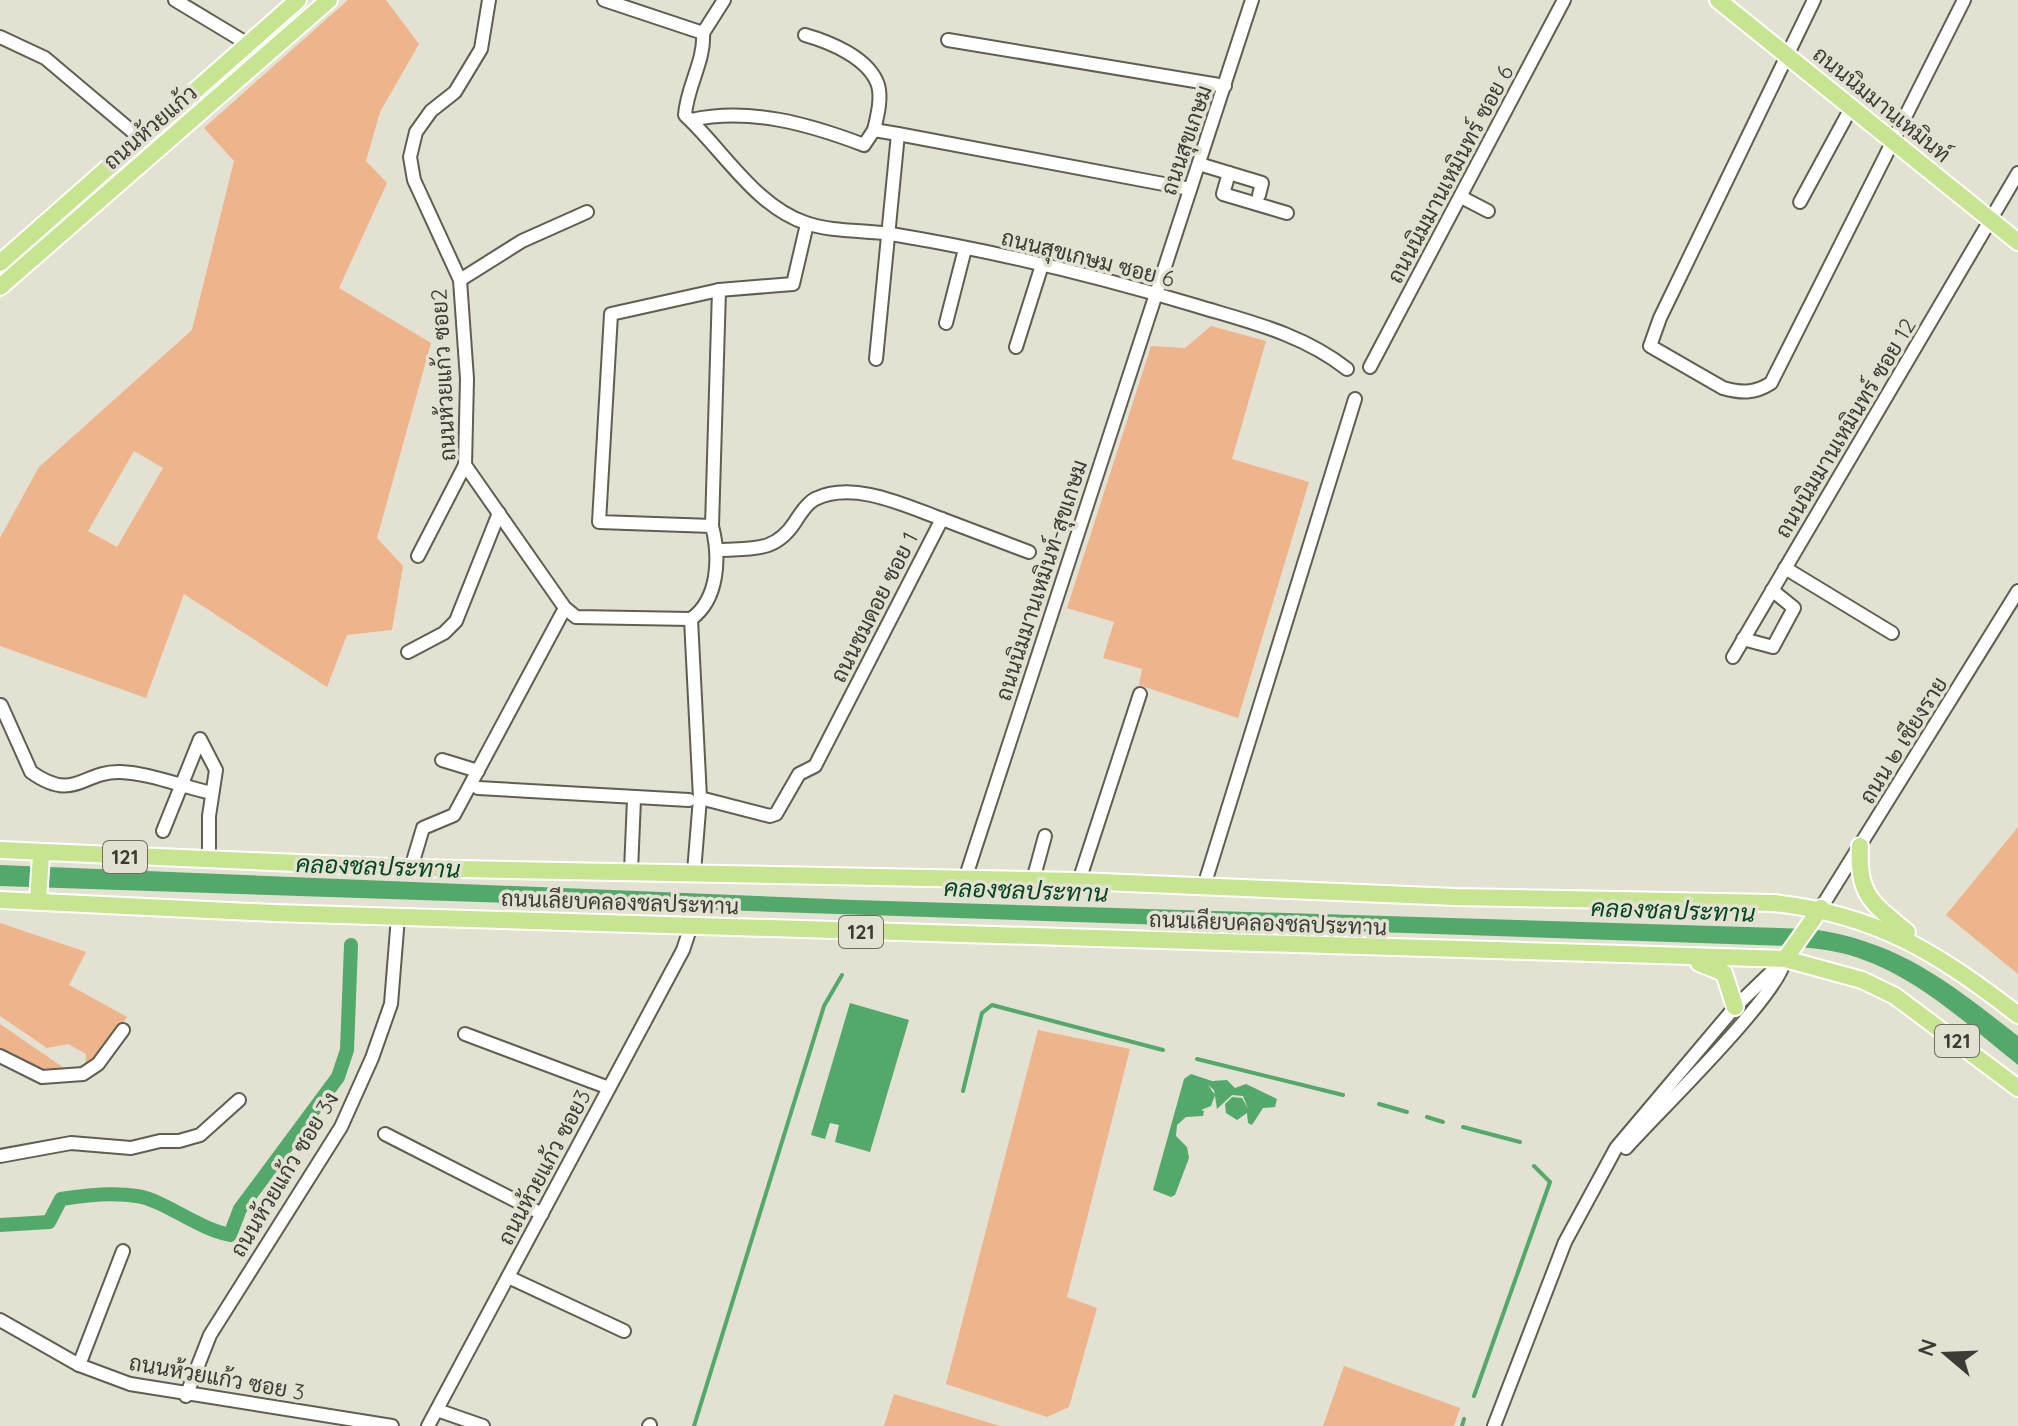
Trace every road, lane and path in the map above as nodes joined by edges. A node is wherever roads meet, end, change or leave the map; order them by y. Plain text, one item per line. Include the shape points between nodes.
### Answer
1 (175, 0) edge
2 (298, 0) edge
3 (329, 0) edge
4 (489, 0) edge
5 (604, 0) edge
6 (724, 0) edge
7 (1252, 0) edge
8 (1564, 0) edge
9 (1718, 0) edge
10 (1814, 0) edge
11 (1964, 0) edge
12 (703, 33) junction
13 (805, 35) dead end
14 (0, 37) edge
15 (948, 40) dead end
16 (248, 44) junction
17 (1789, 57) junction
18 (1225, 86) junction
19 (1851, 108) junction
20 (691, 120) junction
21 (874, 130) junction
22 (898, 134) junction
23 (140, 138) junction
24 (1891, 140) junction
25 (154, 153) junction
26 (1199, 164) junction
27 (1229, 173) junction
28 (2018, 173) edge
29 (1190, 189) junction
30 (1259, 195) dead end
31 (1461, 197) junction
32 (1800, 202) dead end
33 (1488, 211) dead end
34 (587, 212) dead end
35 (1287, 213) dead end
36 (1991, 220) junction
37 (807, 224) junction
38 (890, 234) junction
39 (2018, 242) edge
40 (965, 249) junction
41 (0, 263) edge
42 (1042, 265) junction
43 (460, 280) junction
44 (0, 287) edge
45 (719, 290) junction
46 (1155, 293) junction
47 (946, 323) dead end
48 (1016, 347) dead end
49 (876, 359) dead end
50 (1370, 367) dead end
51 (1347, 369) dead end
52 (1355, 399) dead end
53 (465, 465) junction
54 (499, 513) junction
55 (942, 519) junction
56 (712, 526) junction
57 (718, 550) junction
58 (1029, 552) dead end
59 (418, 556) dead end
60 (1785, 568) junction
61 (1772, 590) junction
62 (2018, 591) edge
63 (565, 608) junction
64 (691, 619) junction
65 (1892, 633) dead end
66 (1743, 639) junction
67 (408, 652) dead end
68 (1733, 657) dead end
69 (1140, 694) dead end
70 (1, 705) edge
71 (442, 760) dead end
72 (478, 771) junction
73 (179, 786) junction
74 (478, 788) dead end
75 (212, 793) junction
76 (634, 799) junction
77 (694, 799) junction
78 (163, 831) dead end
79 (1045, 836) dead end
80 (1860, 846) junction
81 (0, 850) edge
82 (40, 859) junction
83 (209, 859) junction
84 (411, 868) junction
85 (631, 871) junction
86 (694, 872) junction
87 (965, 879) junction
88 (1033, 880) junction
89 (1079, 881) junction
90 (1204, 886) junction
91 (38, 897) junction
92 (0, 900) edge
93 (1821, 908) junction
94 (398, 917) junction
95 (691, 926) junction
96 (1929, 950) junction
97 (1786, 957) junction
98 (1678, 958) junction
99 (1735, 1007) junction
100 (2018, 1015) edge
101 (123, 1030) dead end
102 (465, 1034) dead end
103 (0, 1056) edge
104 (609, 1088) junction
105 (2018, 1088) edge
106 (239, 1100) dead end
107 (385, 1134) dead end
108 (0, 1156) edge
109 (542, 1214) junction
110 (123, 1251) dead end
111 (508, 1277) junction
112 (0, 1320) edge
113 (624, 1331) dead end
114 (79, 1365) junction
115 (186, 1396) junction
116 (437, 1410) junction
117 (392, 1426) edge
118 (428, 1426) edge
119 (483, 1426) edge
120 (1496, 1426) edge

1 - 16 street
2 - 16 main road, ถนนห้วยแก้ว
3 - 25 main road, ถนนห้วยแก้ว
4 - 43 street, ถนนห้วยแก้ว ซอย2 via 481,49 455,92 416,132 410,157 414,180
5 - 12 street
6 - 12 street
7 - 18 street, ถนนสุขเกษม
8 - 31 street, ถนนนิมมานเหมินทร์ ซอย 6
9 - 17 main road, ถนนนิมมานเหมินท์
10 - 17 street
11 - 24 street
12 - 20 street via 686,99 685,115
13 - 21 street via 827,41 868,69 878,85
14 - 23 street via 45,58
15 - 18 street
16 - 23 main road, ถนนห้วยแก้ว
17 - 19 main road, ถนนนิมมานเหมินท์
17 - 24 street via 1695,235 1650,346 1723,388 1746,393 1771,383
18 - 26 street, ถนนสุขเกษม
19 - 24 main road, ถนนนิมมานเหมินท์
19 - 32 street
20 - 21 street via 714,115 771,118 864,145
20 - 37 street via 769,200
21 - 22 street
22 - 29 street
22 - 38 street
23 - 25 main road
23 - 41 main road, ถนนห้วยแก้ว
24 - 36 main road, ถนนนิมมานเหมินท์
25 - 44 main road, ถนนห้วยแก้ว
26 - 27 street
26 - 29 street, ถนนสุขเกษม
27 - 30 street via 1262,183
27 - 35 street via 1223,194
28 - 36 street, ถนนนิมมานเหมินทร์ ซอย 12
29 - 46 street, ถนนสุขเกษม
31 - 33 street
31 - 50 street, ถนนนิมมานเหมินทร์ ซอย 6
34 - 43 street via 522,241
36 - 39 main road, ถนนนิมมานเหมินท์
36 - 60 street, ถนนนิมมานเหมินทร์ ซอย 12
37 - 38 street, ถนนสุขเกษม ซอย 6
37 - 45 street via 793,284
38 - 40 street, ถนนสุขเกษม ซอย 6
38 - 49 street
40 - 42 street, ถนนสุขเกษม ซอย 6
40 - 47 street
42 - 46 street, ถนนสุขเกษม ซอย 6
42 - 48 street
43 - 53 street, ถนนห้วยแก้ว ซอย2 via 467,379
45 - 56 street
45 - 56 street via 611,314 599,522
46 - 51 street, ถนนสุขเกษม ซอย 6 via 1283,332
46 - 87 street, ถนนนิมมานเหมินท์-สุขเกษม
52 - 90 street
53 - 54 street, ถนนห้วยแก้ว ซอย2
53 - 59 street
54 - 63 street, ถนนห้วยแก้ว ซอย2
54 - 67 street via 456,621
55 - 57 street, ถนนชมดอย ซอย 1 via 896,503 841,493 814,499 773,546
55 - 58 street
55 - 77 street, ถนนชมดอย ซอย 1 via 815,766 799,774 776,814
56 - 57 street
57 - 64 street via 710,594
60 - 61 street, ถนนนิมมานเหมินทร์ ซอย 12
60 - 65 street
61 - 66 street, ถนนนิมมานเหมินทร์ ซอย 12
61 - 66 street via 1794,608 1773,647
62 - 80 street, ถนน ๒ เชียงราย
63 - 64 street via 586,619
63 - 72 street
64 - 77 street
66 - 68 street, ถนนนิมมานเหมินทร์ ซอย 12
69 - 89 street
70 - 73 street via 31,772 39,777 68,787 116,772
71 - 72 street
72 - 84 street via 454,815 423,828
73 - 75 street
73 - 75 street via 200,739 216,770
73 - 78 street
74 - 76 street
75 - 83 street
76 - 77 street
76 - 85 street
77 - 86 street
79 - 88 street
80 - 93 street, ถนน ๒ เชียงราย
80 - 96 main road via 1862,889
81 - 82 main road, ถนนเลียบคลองชลประทาน / 121
82 - 83 main road, ถนนเลียบคลองชลประทาน / 121
82 - 91 main road
83 - 84 main road, ถนนเลียบคลองชลประทาน / 121
84 - 85 main road, ถนนเลียบคลองชลประทาน / 121
85 - 86 main road, ถนนเลียบคลองชลประทาน / 121
86 - 87 main road, ถนนเลียบคลองชลประทาน / 121
87 - 88 main road, ถนนเลียบคลองชลประทาน / 121
88 - 89 main road, ถนนเลียบคลองชลประทาน / 121
89 - 90 main road, ถนนเลียบคลองชลประทาน / 121
90 - 93 main road, ถนนเลียบคลองชลประทาน / 121
91 - 92 main road, ถนนเลียบคลองชลประทาน / 121
91 - 94 main road, ถนนเลียบคลองชลประทาน / 121
93 - 96 main road, ถนนเลียบคลองชลประทาน / 121
93 - 97 main road
94 - 95 main road, ถนนเลียบคลองชลประทาน / 121
94 - 115 street, ถนนห้วยแก้ว ซอย 3ง via 391,1004 372,1058 341,1127 210,1335
95 - 98 main road, ถนนเลียบคลองชลประทาน / 121
95 - 104 street, ถนนห้วยแก้ว ซอย3
96 - 100 main road, ถนนเลียบคลองชลประทาน / 121
97 - 98 main road, ถนนเลียบคลองชลประทาน / 121
97 - 99 street
97 - 105 main road, ถนนเลียบคลองชลประทาน / 121 via 1895,996
97 - 120 street via 1760,1002 1623,1152 1589,1205
98 - 99 main road via 1724,973
99 - 120 street via 1616,1148 1565,1242
101 - 103 street via 98,1064 83,1074 42,1077
102 - 104 street
104 - 109 street, ถนนห้วยแก้ว ซอย3
106 - 108 street via 200,1135 179,1141 131,1148 71,1143
107 - 109 street
109 - 111 street, ถนนห้วยแก้ว ซอย3
110 - 114 street
111 - 113 street
111 - 116 street, ถนนห้วยแก้ว ซอย3
112 - 114 street, ถนนห้วยแก้ว ซอย 3
114 - 115 street, ถนนห้วยแก้ว ซอย 3 via 130,1384
115 - 117 street, ถนนห้วยแก้ว ซอย 3
116 - 118 street, ถนนห้วยแก้ว ซอย3
116 - 119 street

